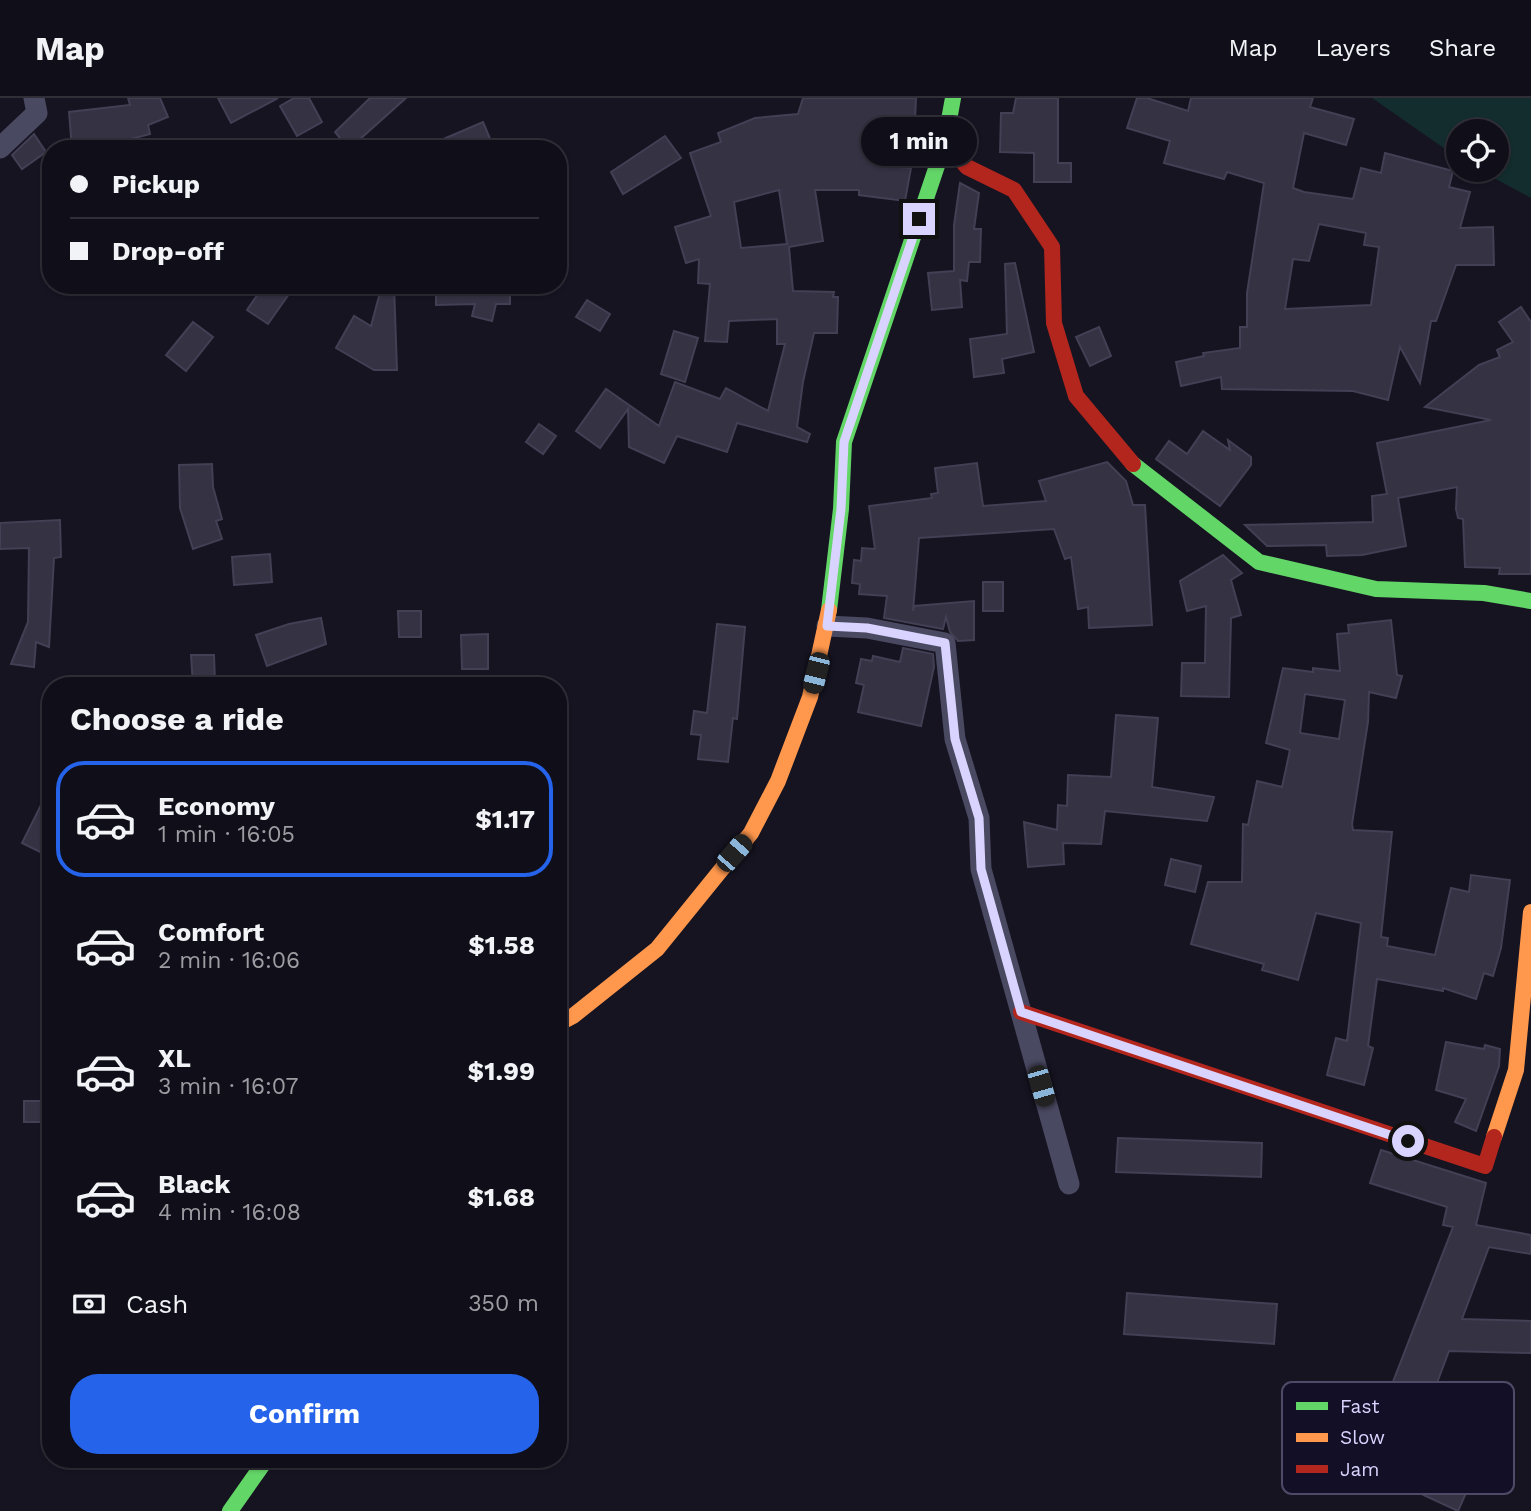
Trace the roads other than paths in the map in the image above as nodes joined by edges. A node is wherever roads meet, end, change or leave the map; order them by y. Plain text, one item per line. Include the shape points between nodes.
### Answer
1 (34, 98) edge
2 (953, 98) edge
3 (944, 142) junction
4 (0, 148) edge
5 (1531, 601) edge
6 (827, 626) junction
7 (1531, 912) edge
8 (1021, 1012) junction
9 (567, 1019) edge
10 (1069, 1184) dead end
11 (260, 1468) edge
12 (230, 1511) edge

1 - 4 street via 37,113
2 - 3 street
3 - 5 street via 967,167 1014,190 1052,247 1054,323 1076,396 1129,461 1259,562 1376,589 1484,593
3 - 6 street via 844,442
6 - 8 street via 867,628 945,643 955,739 979,818 981,869
6 - 9 street via 805,709 779,780 751,833 657,949
7 - 8 street via 1516,1070 1485,1166
8 - 10 street
11 - 12 street

